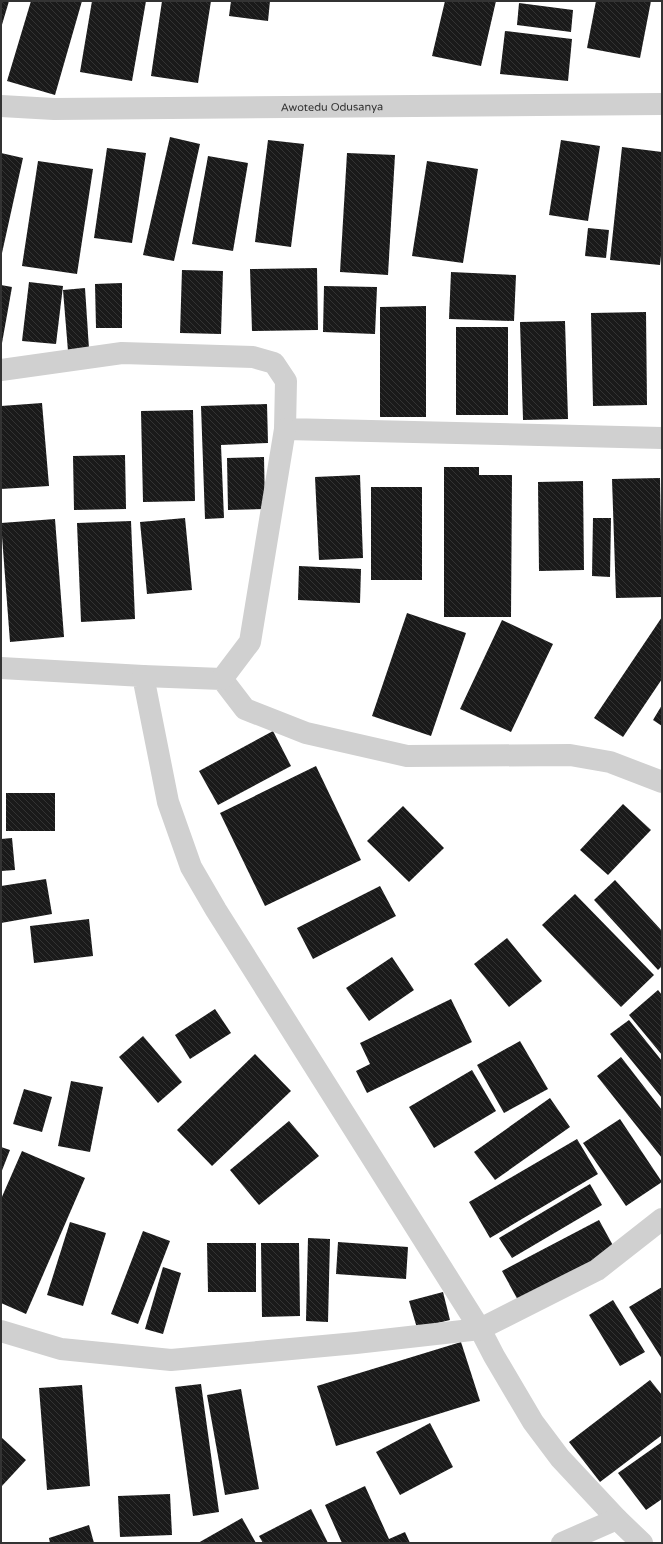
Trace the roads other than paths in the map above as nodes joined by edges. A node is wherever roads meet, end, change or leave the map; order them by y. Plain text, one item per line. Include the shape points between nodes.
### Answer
1 (662, 104) edge
2 (1, 106) edge
3 (1, 370) edge
4 (285, 429) junction
5 (662, 438) edge
6 (1, 668) edge
7 (142, 676) junction
8 (222, 679) junction
9 (662, 782) edge
10 (662, 1219) edge
11 (480, 1328) junction
12 (3, 1334) edge
13 (617, 1519) junction
14 (562, 1543) edge
15 (642, 1543) edge

1 - 2 street, Awotedu Odusanya via 54,109
3 - 4 street via 122,353 253,357 274,363 286,381
4 - 5 street
4 - 8 street via 250,642
6 - 7 street
7 - 8 street
7 - 11 street via 168,802 192,867 216,910
8 - 9 street via 245,709 306,733 407,756 570,755 610,762
10 - 11 street via 597,1270
11 - 12 street via 356,1343 171,1360 61,1349
11 - 13 street via 529,1415 560,1458
13 - 14 street
13 - 15 street

